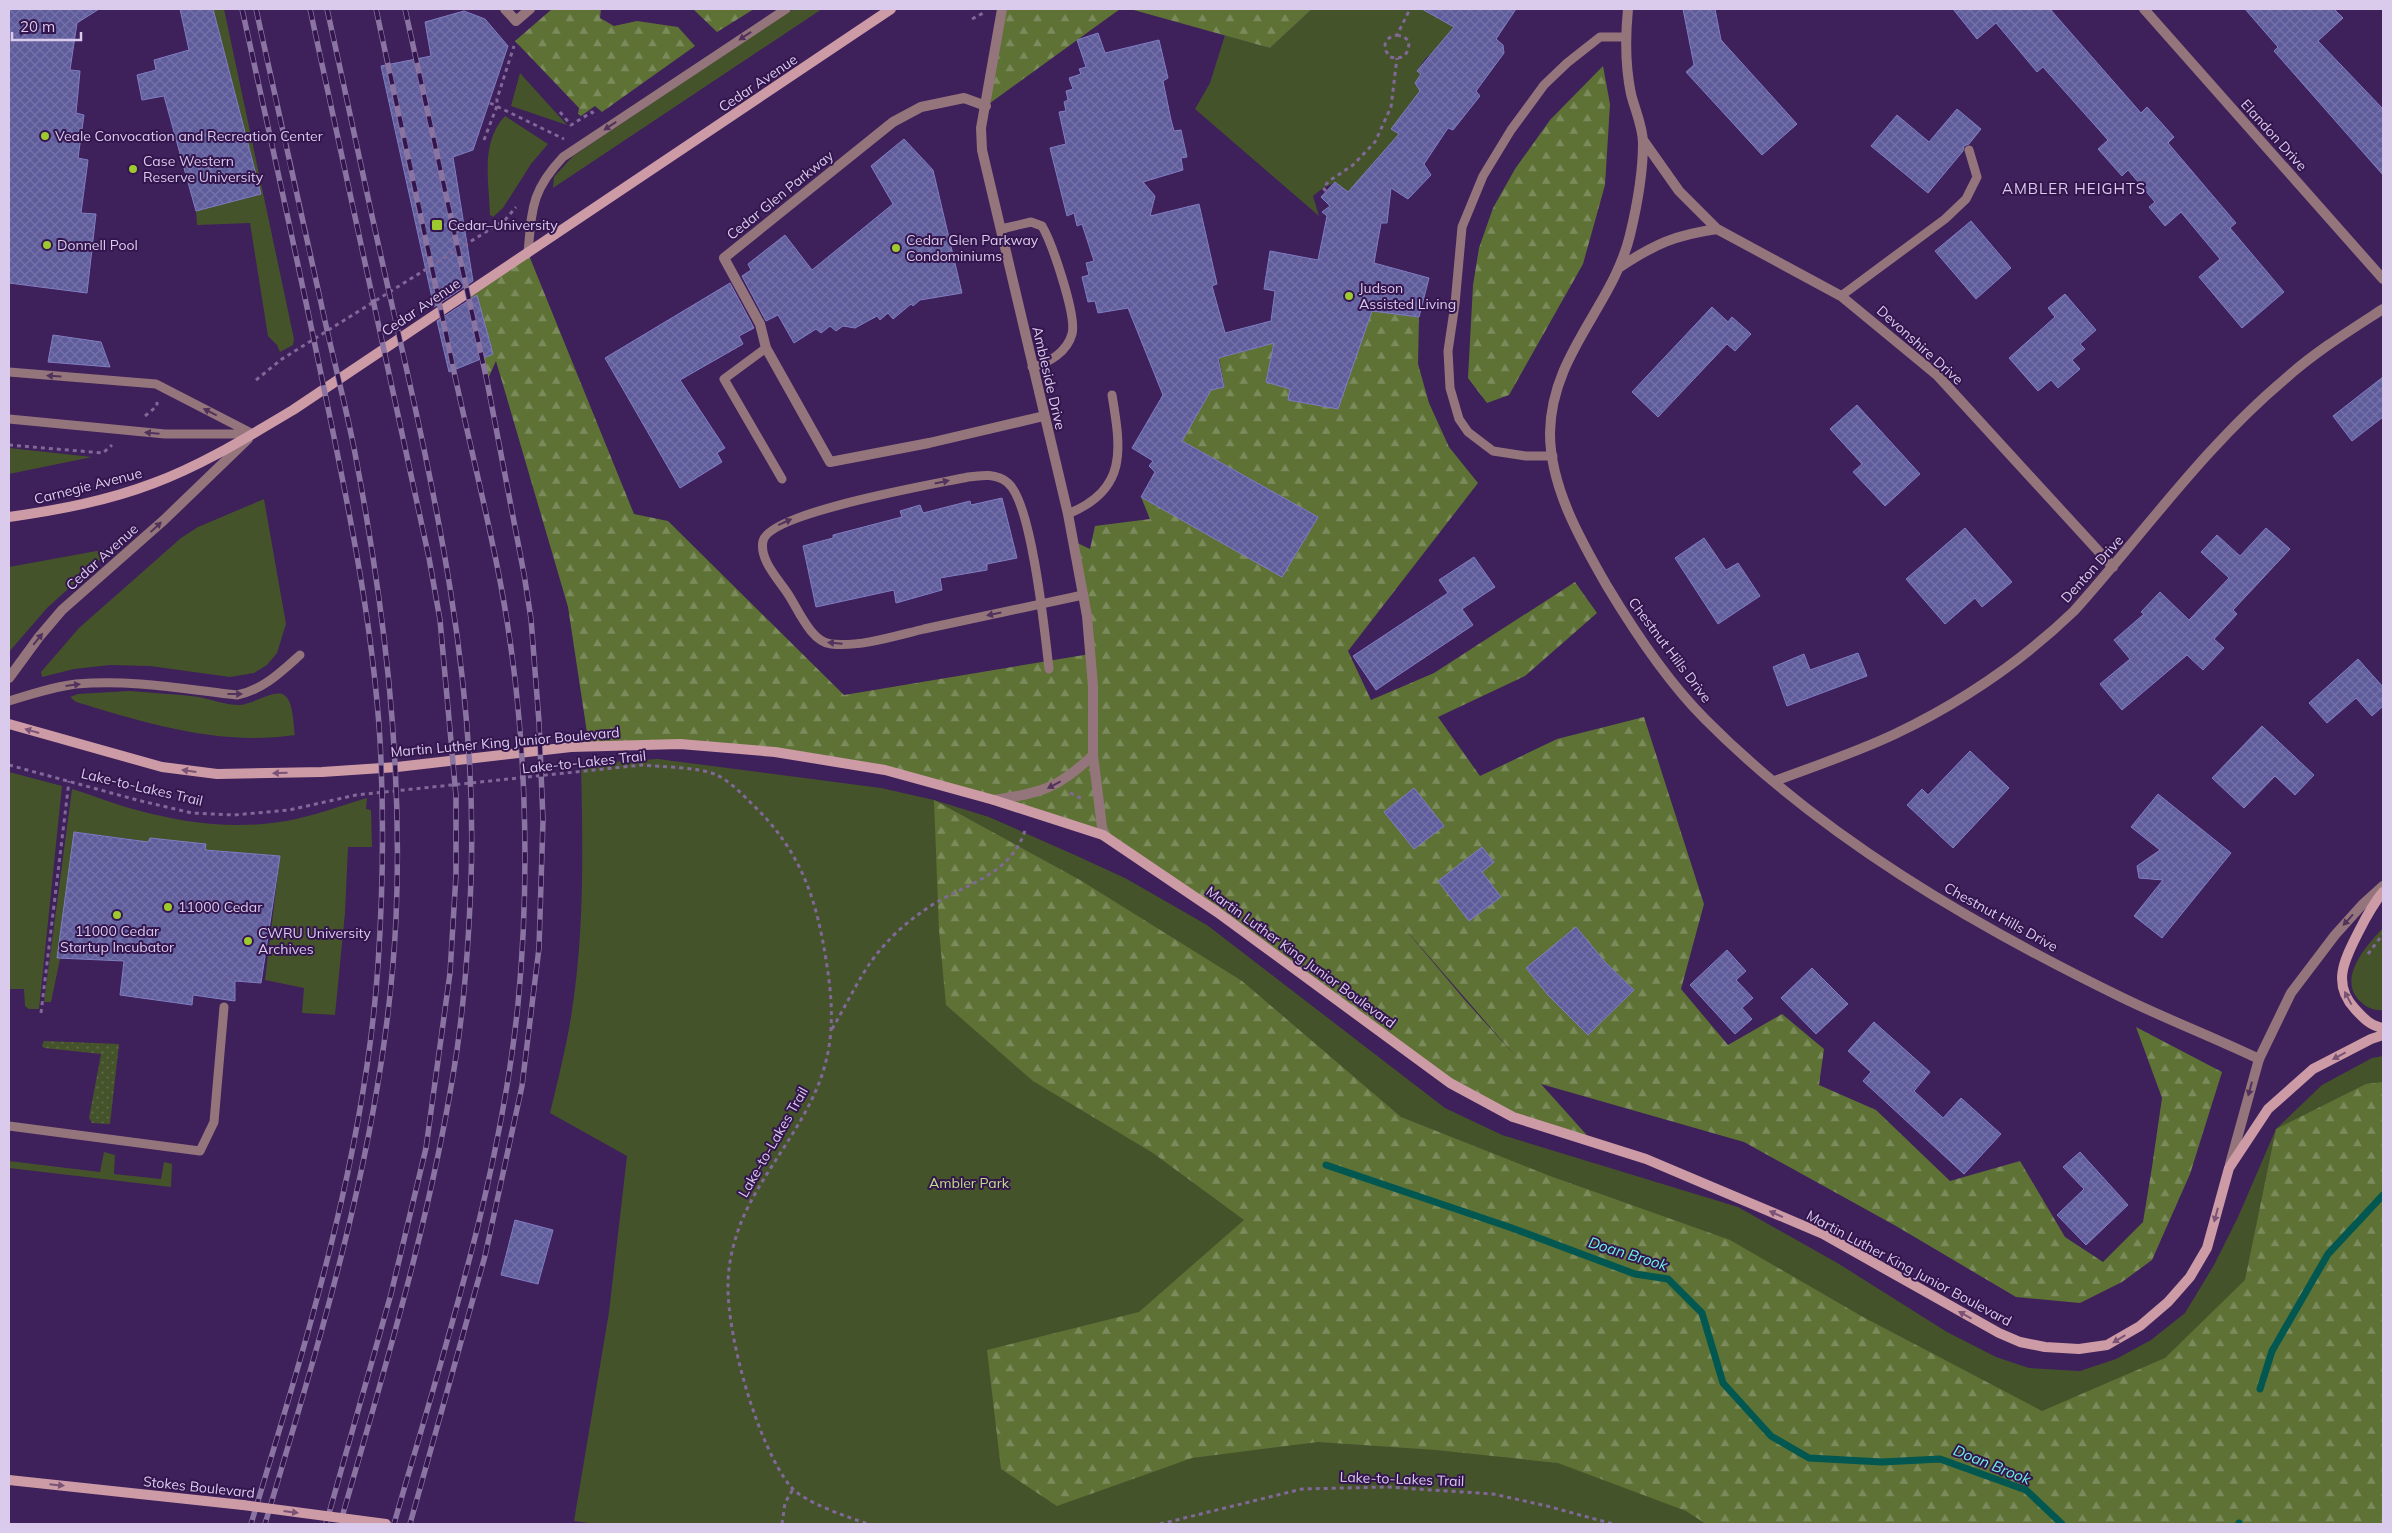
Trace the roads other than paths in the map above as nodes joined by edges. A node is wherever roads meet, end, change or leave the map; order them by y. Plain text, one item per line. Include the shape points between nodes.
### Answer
1 (505, 9) edge
2 (530, 9) edge
3 (786, 9) edge
4 (889, 9) edge
5 (1002, 9) edge
6 (1628, 9) edge
7 (2144, 9) edge
8 (1625, 37) junction
9 (986, 106) junction
10 (1643, 140) junction
11 (1970, 150) dead end
12 (1001, 229) junction
13 (1717, 229) junction
14 (528, 253) junction
15 (1620, 267) junction
16 (2383, 279) edge
17 (1841, 296) junction
18 (2383, 308) edge
19 (766, 348) junction
20 (1032, 367) junction
21 (9, 372) edge
22 (1112, 395) dead end
23 (1044, 416) junction
24 (9, 419) edge
25 (253, 434) junction
26 (1553, 456) junction
27 (782, 478) dead end
28 (1068, 514) junction
29 (9, 517) edge
30 (2113, 568) junction
31 (1083, 595) junction
32 (1042, 603) junction
33 (300, 656) dead end
34 (1049, 669) dead end
35 (9, 678) edge
36 (9, 701) edge
37 (9, 724) edge
38 (1093, 755) junction
39 (1775, 781) junction
40 (994, 800) junction
41 (1103, 836) junction
42 (2383, 886) edge
43 (2383, 892) edge
44 (224, 1007) dead end
45 (2383, 1028) edge
46 (2383, 1034) edge
47 (2259, 1059) junction
48 (9, 1126) edge
49 (2229, 1168) junction
50 (9, 1480) edge
51 (386, 1524) edge

1 - 2 street via 516,22
3 -> 14 lane via 563,157 536,194
4 - 14 main road, Cedar Avenue
5 - 9 street, Ambleside Drive
6 - 8 street, Chestnut Hills Drive
7 - 16 street, Elandon Drive
8 - 10 street, Chestnut Hills Drive via 1624,56
8 - 26 lane via 1600,36 1544,85 1510,130 1483,176 1462,227 1448,351 1450,388 1459,419 1468,432 1493,452
9 - 12 street, Ambleside Drive via 981,128 982,150
9 - 19 street, Cedar Glen Parkway via 964,98 921,107 894,122 724,258 760,324
10 - 13 street, Devonshire Drive via 1679,191
10 - 15 street, Chestnut Hills Drive via 1638,195
11 - 17 lane via 1977,177 1966,199 1945,219
12 - 20 street, Ambleside Drive
12 - 20 lane via 1031,222 1042,226 1052,247 1071,315 1072,335 1065,345 1047,363
13 - 15 street via 1675,237
13 - 17 street, Devonshire Drive
14 - 25 main road, Cedar Avenue
15 - 26 street, Chestnut Hills Drive via 1572,349 1556,389 1550,433
17 - 30 street, Devonshire Drive via 1938,376
18 - 30 street, Denton Drive via 2312,356 2250,410
19 - 23 street, Cedar Glen Parkway via 830,462
19 - 27 lane via 724,379
20 - 23 street, Ambleside Drive
25 -> 21 lane via 156,384
22 - 28 lane via 1118,443 1112,479 1102,495 1086,507
23 - 28 street, Ambleside Drive
25 -> 24 lane via 165,434
25 - 29 main road, Carnegie Avenue via 155,483 59,510
35 -> 25 street, Cedar Avenue via 62,610
26 - 39 street, Chestnut Hills Drive via 1554,472 1567,507 1594,563 1649,649 1705,718
28 - 31 street, Ambleside Drive
30 - 39 street, Denton Drive via 2048,636 2004,671 1949,706 1894,734
31 - 32 lane
31 - 38 street, Ambleside Drive via 1093,686
32 -> 32 lane via 884,638 829,644 814,634 764,557 763,541 769,531 804,515 858,500 986,474 1002,478 1016,492 1032,548
32 - 34 lane
36 -> 33 lane via 77,684 133,682 237,695 253,692
40 -> 37 main road, Martin Luther King Junior Boulevard via 885,770 776,752 680,744 571,747 397,767 322,772 217,774 162,767
38 -> 40 street via 1070,776 1053,786 1033,794
38 - 41 street, Ambleside Drive
39 - 47 street, Chestnut Hills Drive via 1842,834 1958,912 2121,997
40 - 41 main road, Martin Luther King Junior Boulevard
49 -> 41 main road, Martin Luther King Junior Boulevard via 2207,1248 2174,1296 2140,1326 2107,1345 2070,1348 2020,1342 1999,1334 1823,1234 1646,1159 1513,1118 1450,1083 1217,912
42 -> 47 street via 2335,935 2291,993
45 -> 43 main road via 2373,1026 2348,1002 2342,988 2345,959
44 - 48 lane via 214,1122 200,1151
46 -> 49 main road, Martin Luther King Junior Boulevard via 2313,1069 2268,1109
47 -> 49 street
50 -> 51 main road, Stokes Boulevard, bridge

